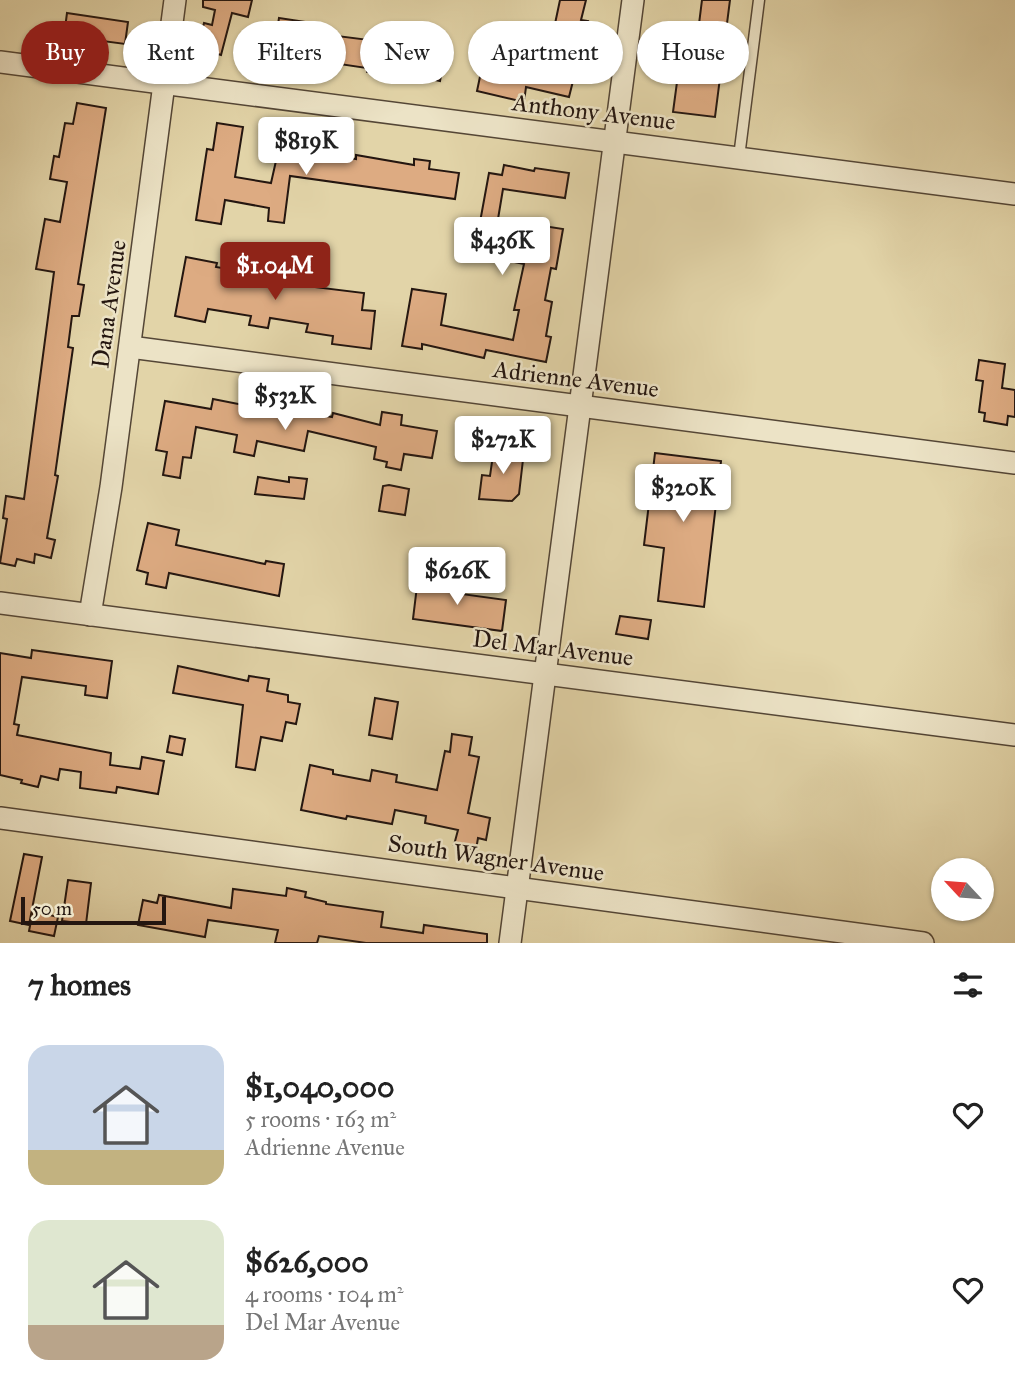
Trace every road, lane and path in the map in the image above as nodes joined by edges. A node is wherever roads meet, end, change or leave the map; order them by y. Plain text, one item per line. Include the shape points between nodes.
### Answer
1 (175, 0) edge
2 (632, 0) edge
3 (759, 0) edge
4 (172, 21) edge
5 (0, 62) edge
6 (123, 77) edge
7 (164, 84) edge
8 (179, 84) edge
9 (614, 142) junction
10 (739, 157) junction
11 (1015, 194) edge
12 (130, 346) junction
13 (580, 407) junction
14 (1015, 463) edge
15 (0, 603) edge
16 (90, 615) junction
17 (545, 674) junction
18 (1015, 735) edge
19 (0, 818) edge
20 (517, 888) junction
21 (510, 943) edge
22 (923, 943) edge

1 - 4 street, Dana Avenue
2 - 9 street
3 - 10 lane
5 - 6 street, Anthony Avenue
7 - 12 street, Dana Avenue
8 - 9 street, Anthony Avenue
9 - 10 street, Anthony Avenue
9 - 13 street
10 - 11 street, Anthony Avenue
12 - 13 street, Adrienne Avenue
12 - 16 street, Dana Avenue
13 - 14 street, Adrienne Avenue
13 - 17 street
15 - 16 street, Del Mar Avenue
16 - 17 street, Del Mar Avenue
17 - 18 street, Del Mar Avenue
17 - 20 street
19 - 20 street, South Wagner Avenue
20 - 21 street
20 - 22 street, South Wagner Avenue

